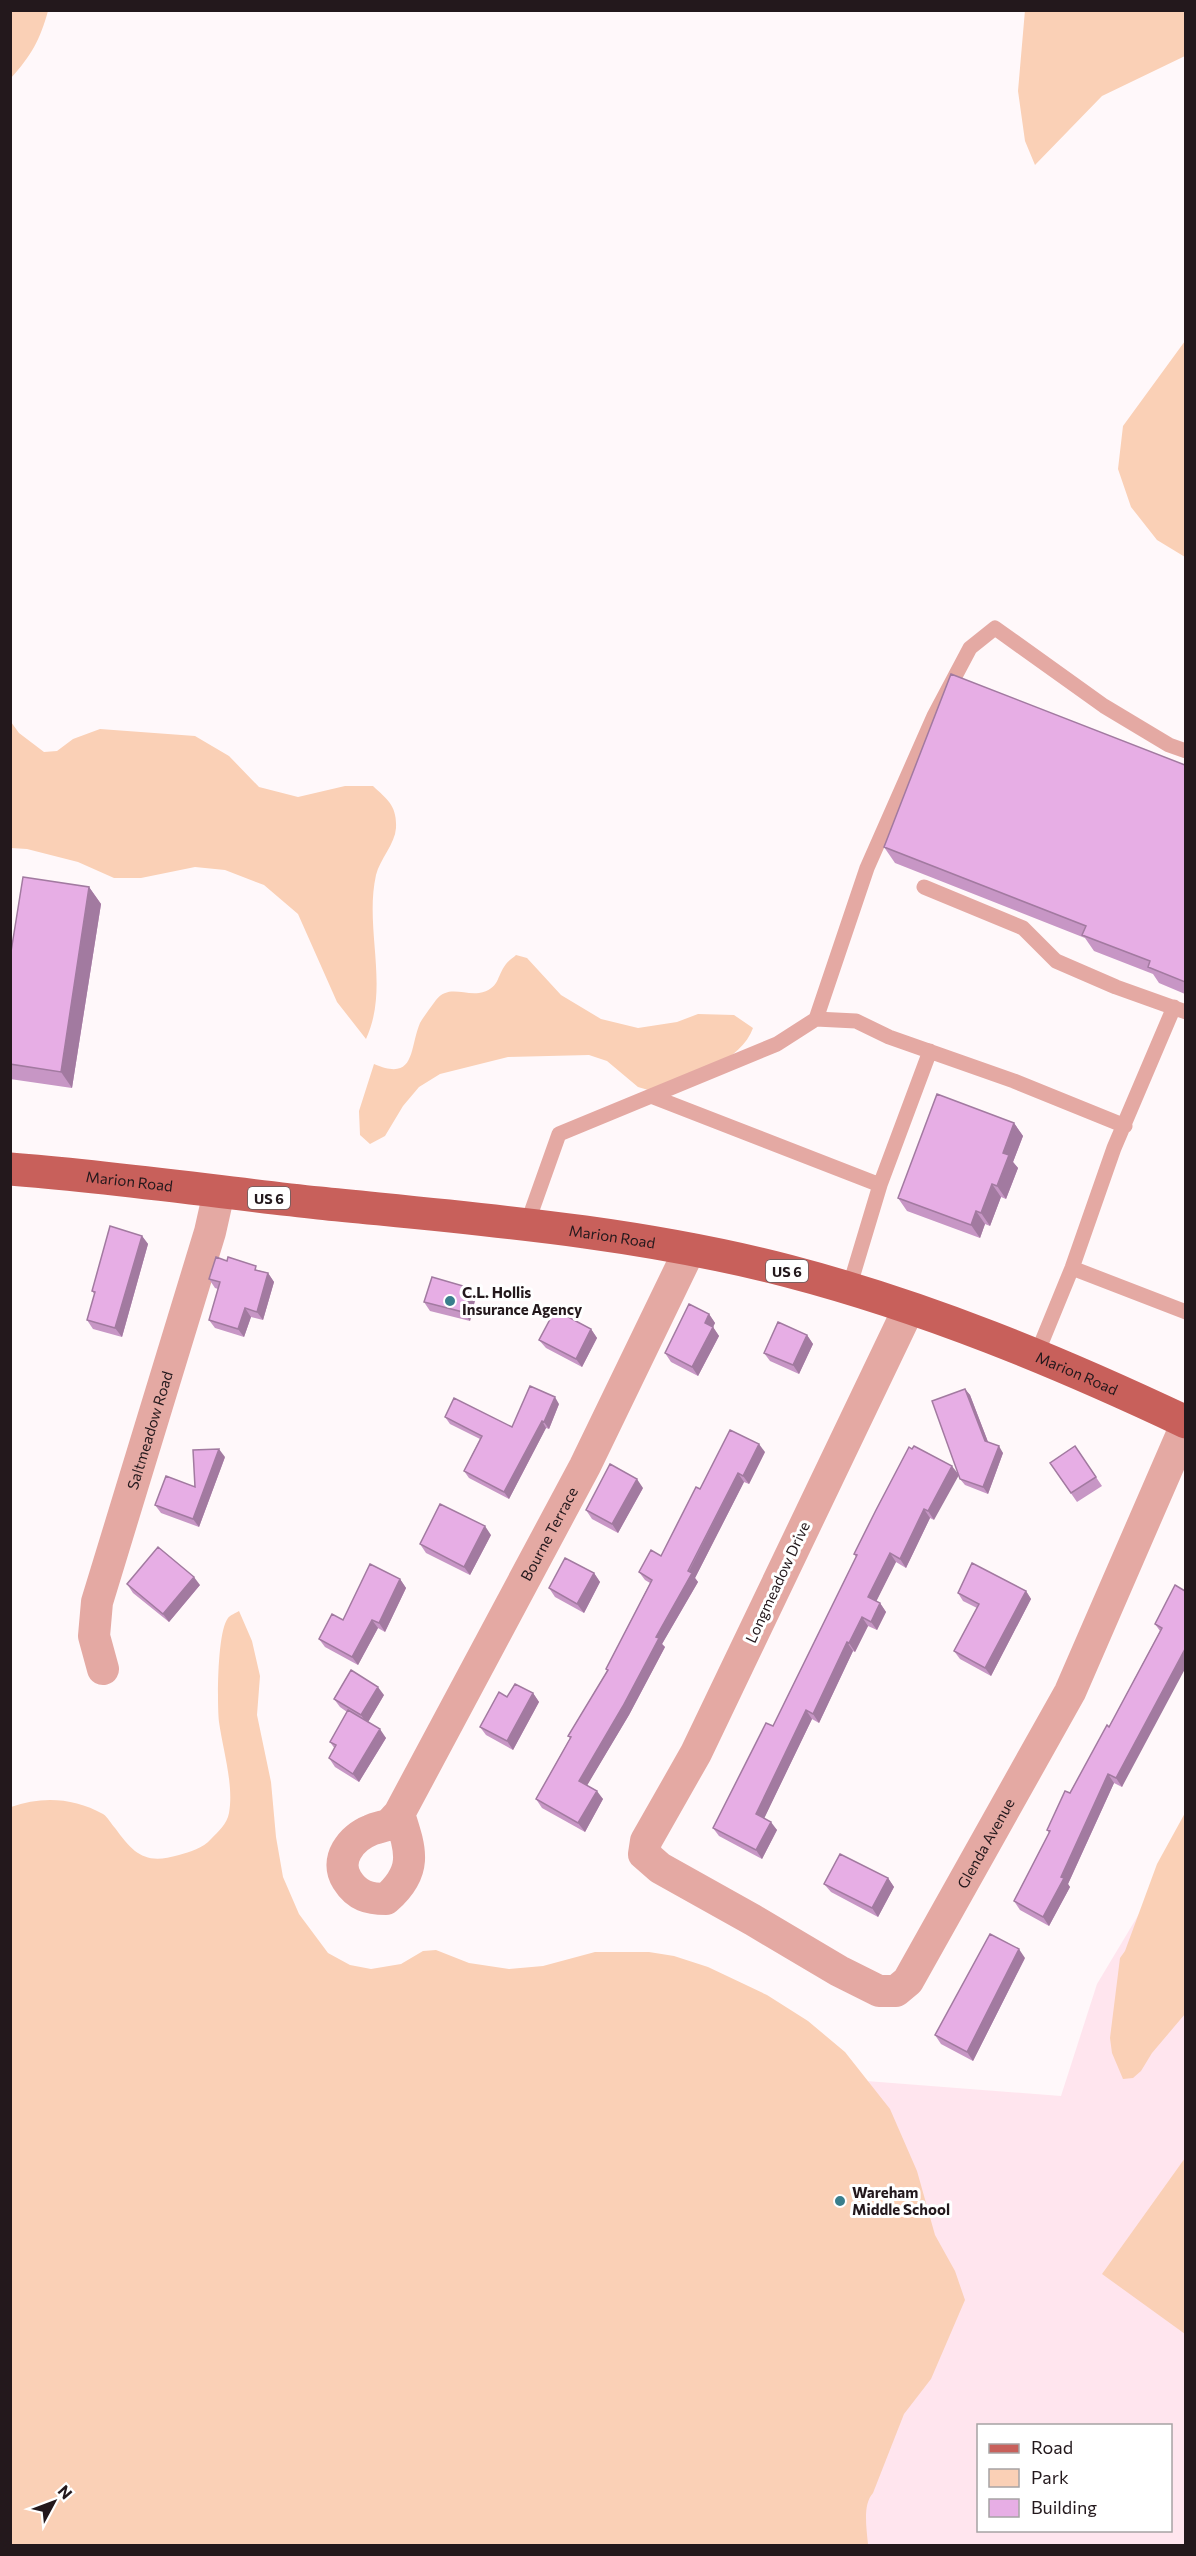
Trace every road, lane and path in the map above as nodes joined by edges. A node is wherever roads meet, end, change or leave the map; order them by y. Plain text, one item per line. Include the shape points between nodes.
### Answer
1 (1185, 751) edge
2 (924, 887) edge
3 (1180, 1009) edge
4 (816, 1019) junction
5 (930, 1052) junction
6 (651, 1096) junction
7 (1125, 1126) junction
8 (10, 1169) edge
9 (880, 1185) junction
10 (219, 1192) junction
11 (527, 1224) junction
12 (690, 1249) junction
13 (1072, 1269) junction
14 (849, 1288) junction
15 (909, 1308) junction
16 (1185, 1312) edge
17 (1036, 1356) junction
18 (1185, 1424) edge
19 (103, 1669) dead end
20 (399, 1815) dead end
21 (644, 1854) joint

1 - 4 lane via 1104,706 995,628 970,648 934,716 867,868
2 - 3 lane via 1023,928 1056,961
3 - 7 lane
4 - 5 lane via 856,1021
4 - 6 lane via 777,1044
5 - 7 lane
5 - 9 lane
6 - 9 lane
6 - 11 lane via 559,1134
7 - 13 lane
8 - 10 main road, Marion Road / US 6
9 - 14 lane
10 - 11 main road, Marion Road / US 6
10 - 19 street, Saltmeadow Road via 210,1233 97,1602 94,1635
11 - 12 main road, Marion Road / US 6
12 - 14 main road, Marion Road / US 6
12 - 20 street, Bourne Terrace via 585,1466
13 - 16 lane
13 - 17 lane
14 - 15 main road, Marion Road / US 6
15 - 17 main road, Marion Road / US 6
15 - 21 street, Longmeadow Drive via 696,1753 646,1841
17 - 18 main road, Marion Road / US 6
18 - 21 street, Glenda Avenue via 1070,1692 908,1982 896,1991 879,1991 660,1868

